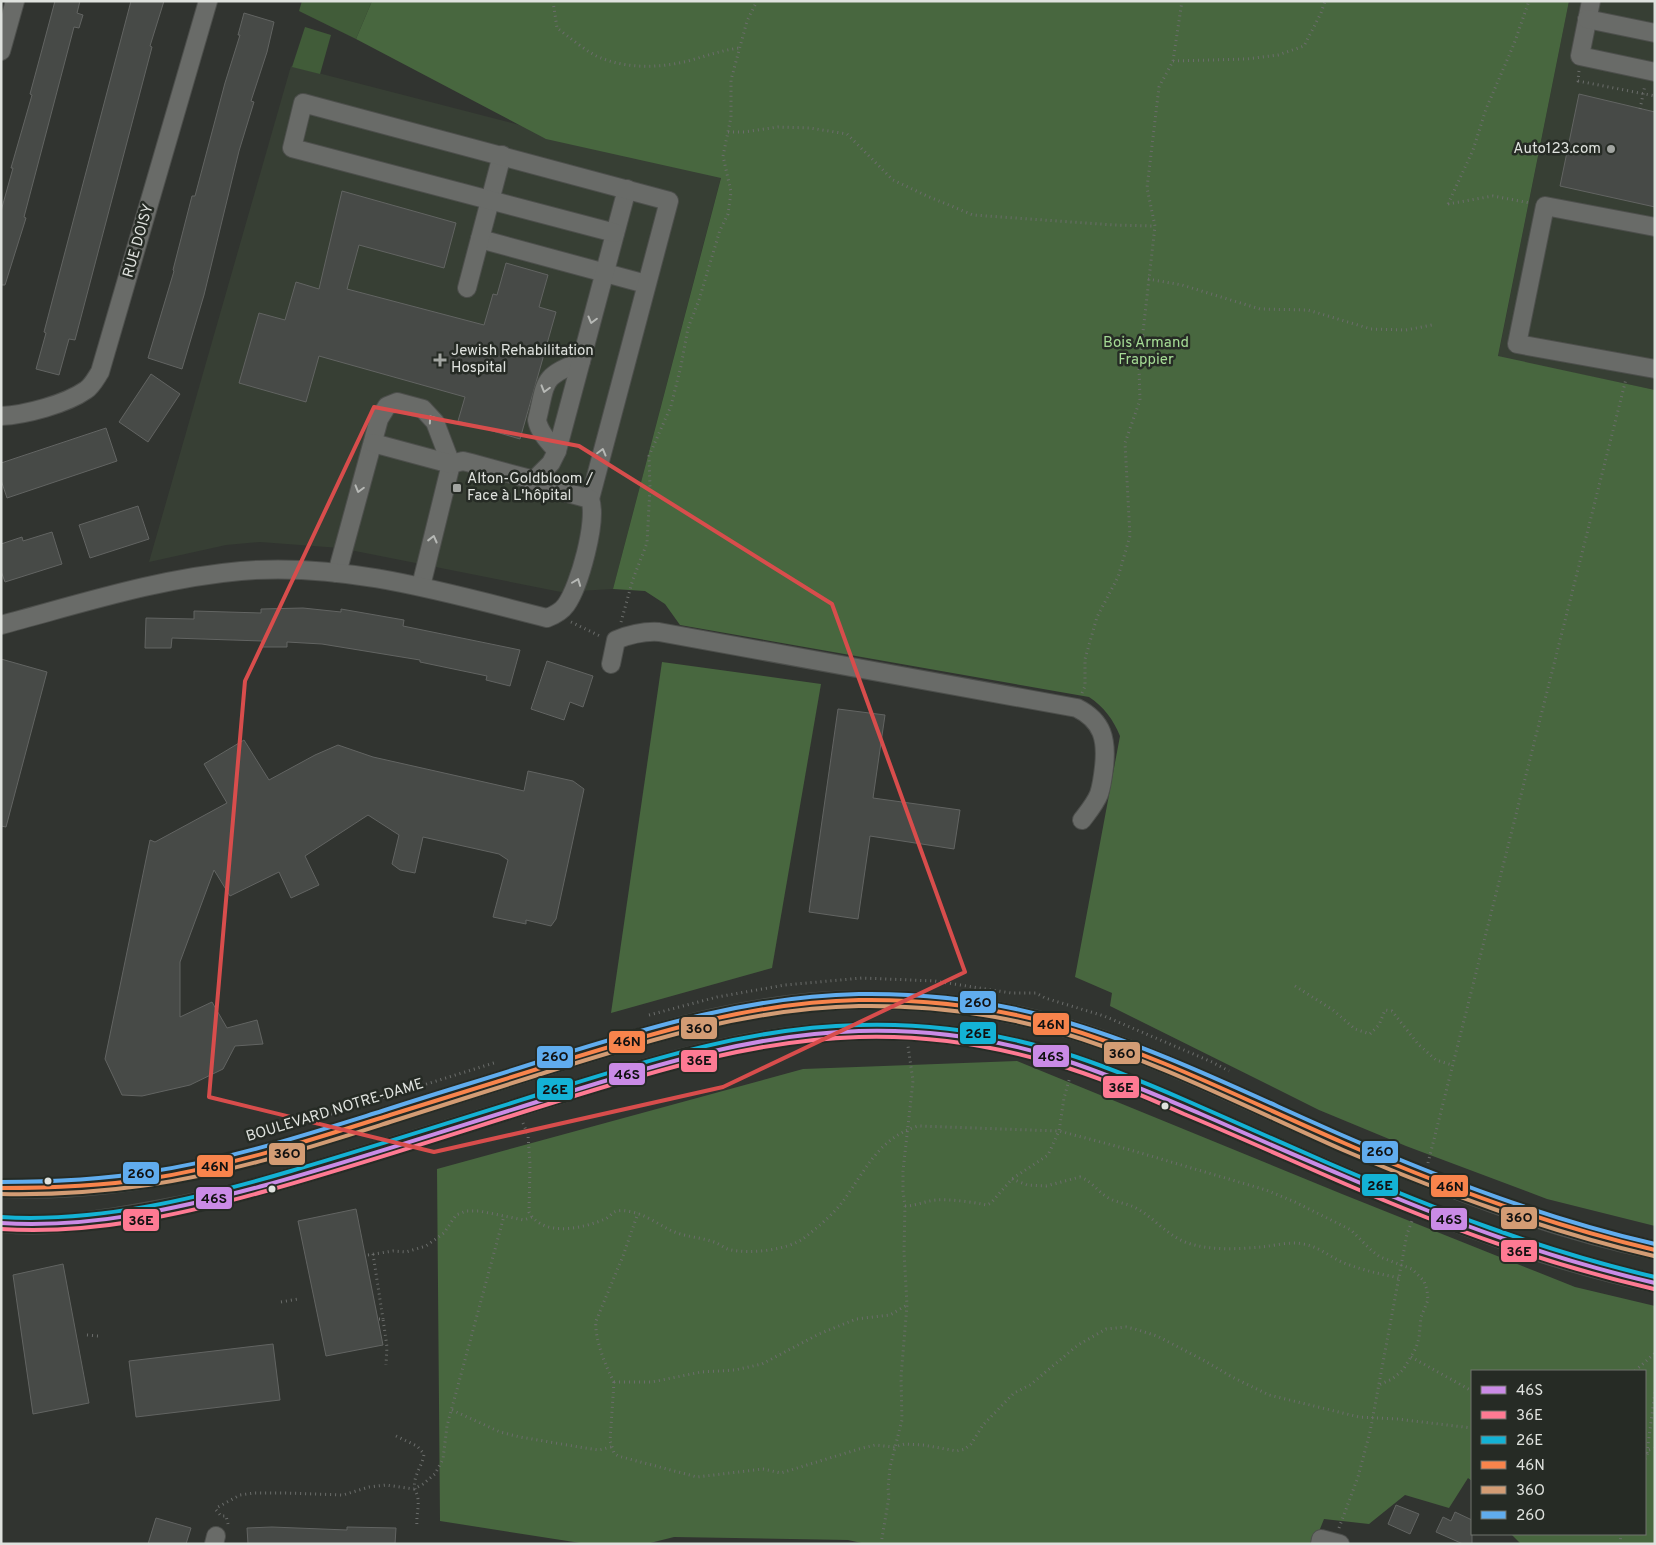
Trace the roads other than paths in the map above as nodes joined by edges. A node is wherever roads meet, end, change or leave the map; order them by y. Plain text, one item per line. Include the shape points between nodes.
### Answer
1 (15, 1) edge
2 (208, 1) edge
3 (1591, 1) edge
4 (1587, 19) junction
5 (1655, 33) edge
6 (1, 51) edge
7 (1655, 72) edge
8 (502, 155) junction
9 (627, 189) junction
10 (491, 200) junction
11 (1655, 227) edge
12 (615, 233) junction
13 (480, 239) junction
14 (605, 273) junction
15 (646, 284) junction
16 (467, 288) dead end
17 (581, 361) junction
18 (1655, 369) edge
19 (1, 416) edge
20 (373, 442) junction
21 (557, 451) junction
22 (451, 464) junction
23 (534, 480) junction
24 (590, 499) junction
25 (337, 573) junction
26 (422, 586) junction
27 (1, 625) edge
28 (611, 664) dead end
29 (1082, 820) dead end
30 (1, 1188) edge
31 (1, 1223) edge
32 (1655, 1250) edge
33 (1655, 1283) edge
34 (1339, 1537) edge
35 (1321, 1541) edge

1 - 6 street
2 - 19 street, RUE DOISY via 100,372 87,390 68,400 18,415
3 - 4 street
4 - 5 street
4 - 7 street via 1580,56
8 - 9 street
8 - 10 street
8 - 10 street via 303,103 292,148
9 - 12 street
9 - 15 street via 669,201
10 - 12 street
10 - 13 street
11 - 18 street via 1545,206 1517,344
12 - 14 street
13 - 14 street
13 - 16 street
14 - 15 street
14 -> 17 street
24 -> 15 street
17 - 21 street
17 -> 21 street via 551,376 545,386 537,424
20 - 22 street
22 -> 20 street via 432,416 423,409 401,402 392,403 384,409
20 -> 25 street
21 - 23 street via 551,463
22 - 23 street via 463,461
26 -> 22 street
23 - 24 street via 542,486
26 -> 24 street via 553,615 571,597 578,580 592,519
25 - 26 street
25 - 27 street via 260,570 200,576 147,586
28 - 29 street via 616,640 633,633 659,632 1077,708 1094,720 1101,730 1106,750 1100,792
30 - 32 street, BOULEVARD NOTRE-DAME via 113,1184 174,1175 296,1145 635,1038 709,1018 792,1004 900,1000 978,1009 1068,1028 1168,1066 1471,1196 1567,1229
31 - 33 street via 78,1221 212,1199 303,1175 693,1054 732,1045 795,1034 920,1032 988,1041 1081,1065 1417,1208 1553,1256
34 - 35 street

